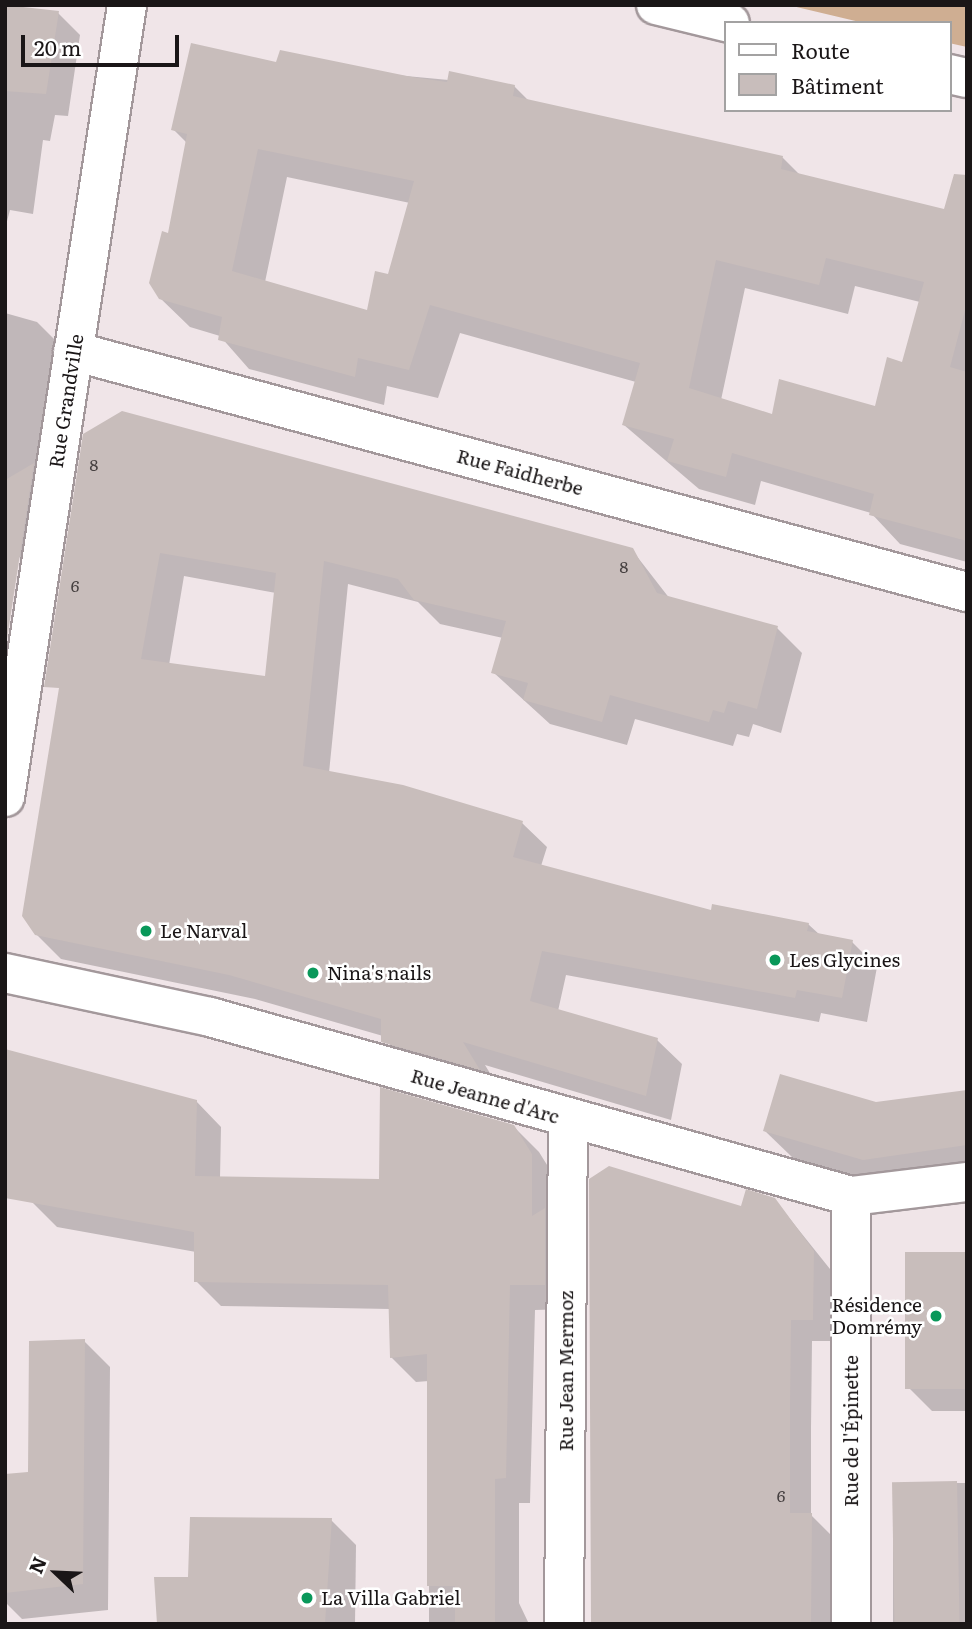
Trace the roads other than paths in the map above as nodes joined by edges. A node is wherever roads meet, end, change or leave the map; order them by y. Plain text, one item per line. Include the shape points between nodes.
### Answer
1 (127, 5) edge
2 (656, 5) edge
3 (724, 22) edge
4 (73, 351) junction
5 (967, 592) edge
6 (5, 797) edge
7 (5, 973) edge
8 (568, 1119) junction
9 (967, 1182) edge
10 (851, 1196) junction
11 (564, 1624) edge
12 (851, 1624) edge

1 - 4 street, Rue Grandville
2 - 3 street
4 - 5 street, Rue Faidherbe
4 - 6 street, Rue Grandville
7 - 8 street, Rue Jeanne d'Arc via 210,1017
8 - 10 street, Rue Jeanne d'Arc
8 - 11 street, Rue Jean Mermoz
9 - 10 street, Rue Jeanne d'Arc
10 - 12 street, Rue de l'Épinette

